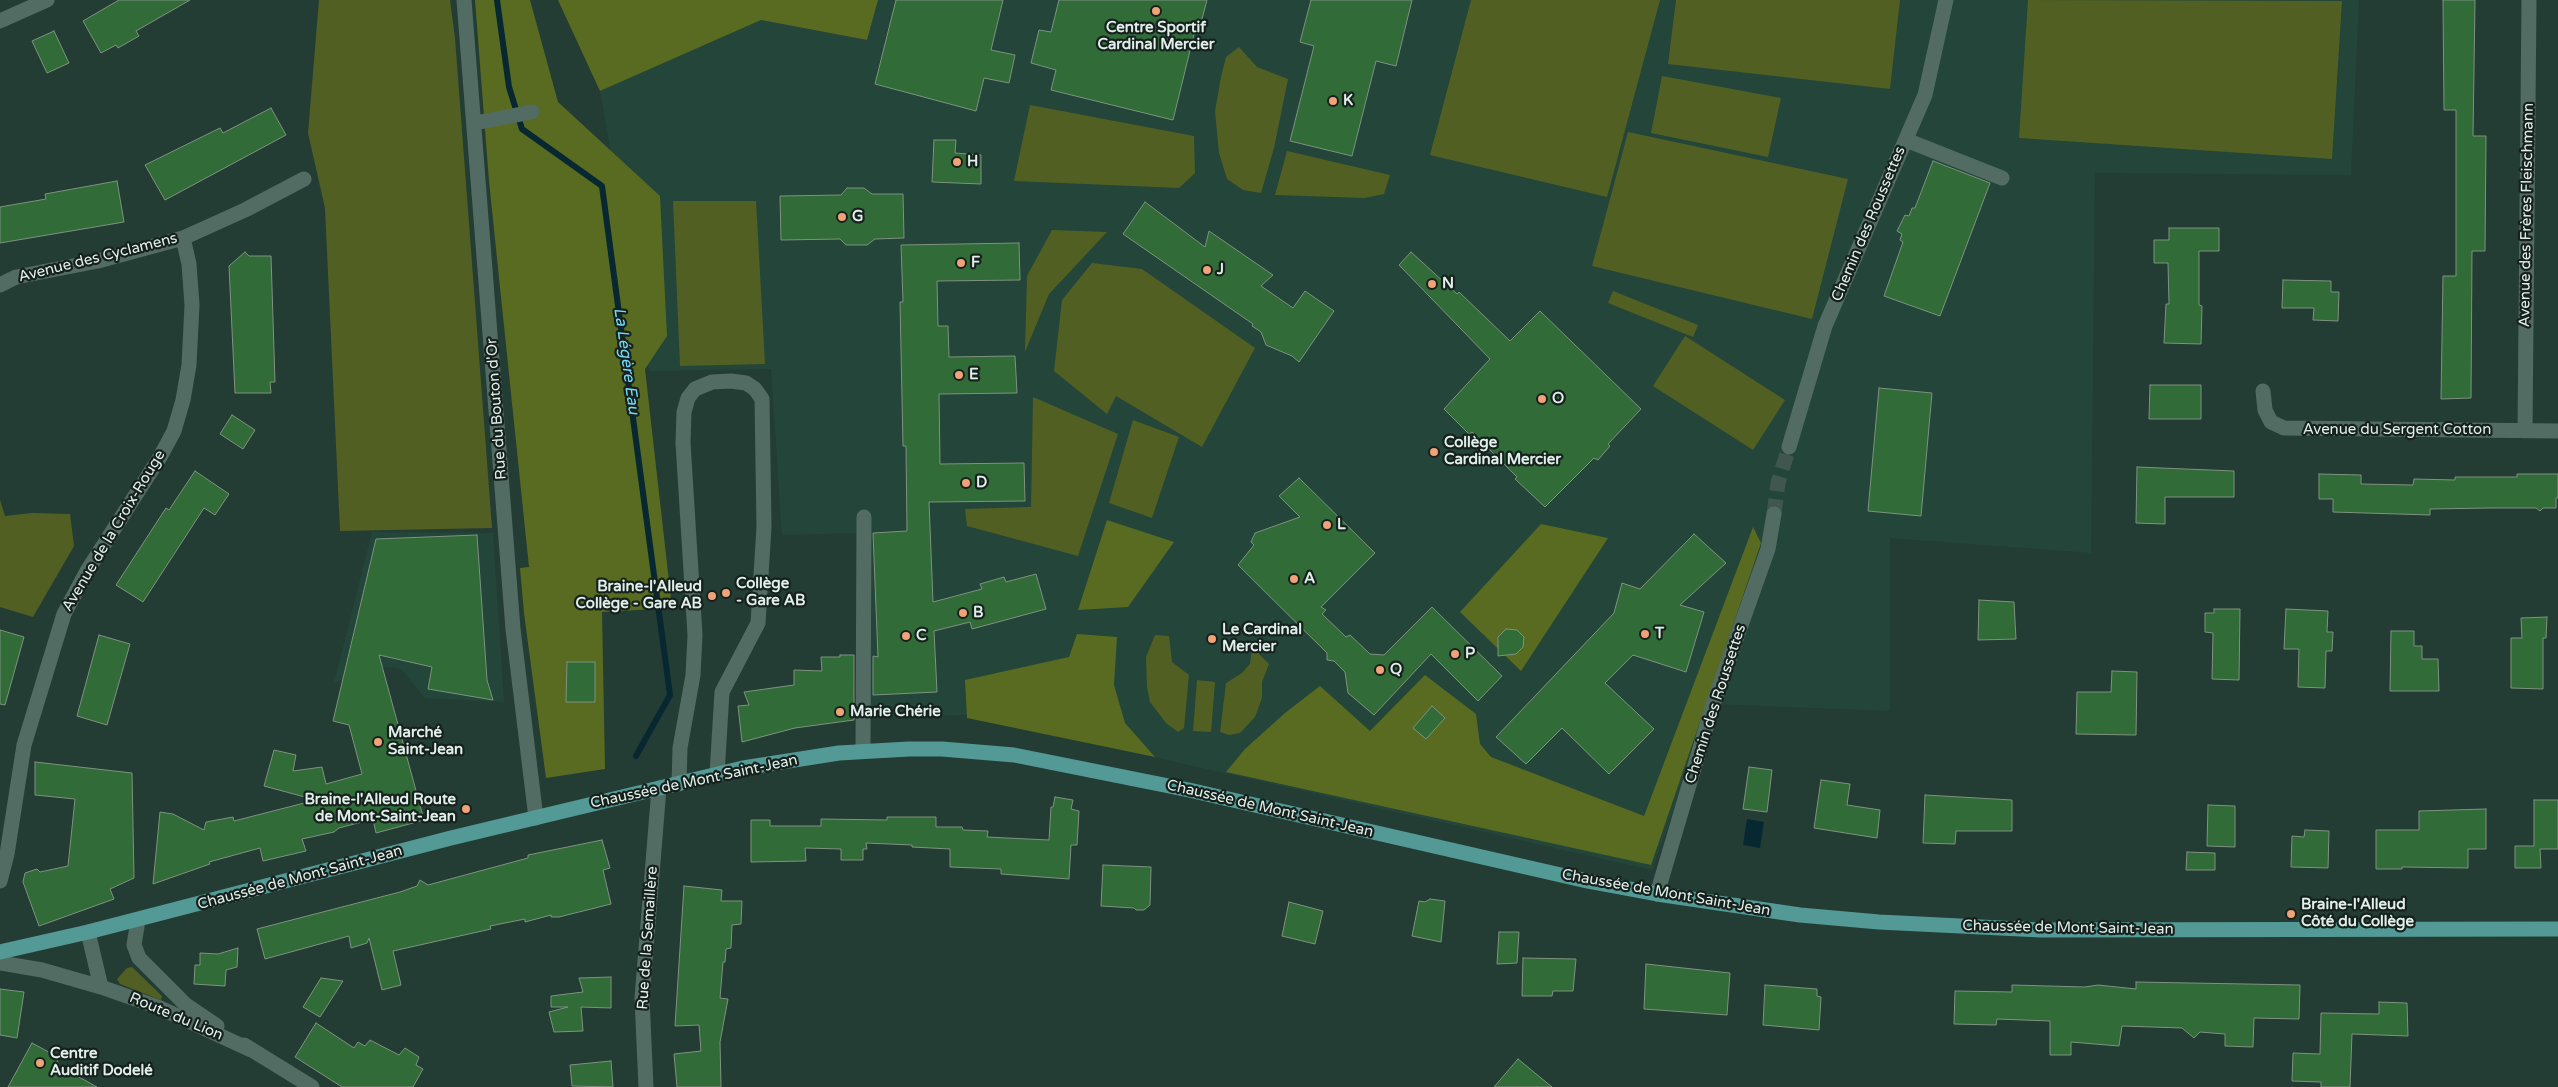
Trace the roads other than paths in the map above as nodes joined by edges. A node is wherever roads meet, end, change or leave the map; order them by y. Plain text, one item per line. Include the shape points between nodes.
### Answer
1 (47, 0) edge
2 (464, 0) edge
3 (1946, 0) edge
4 (2529, 0) edge
5 (0, 22) edge
6 (532, 112) dead end
7 (475, 123) junction
8 (1906, 140) junction
9 (2002, 178) dead end
10 (304, 179) dead end
11 (183, 238) junction
12 (0, 285) edge
13 (2262, 391) dead end
14 (2525, 431) junction
15 (2558, 431) edge
16 (1789, 448) tunnel mouth
17 (1774, 514) tunnel mouth
18 (864, 517) dead end
19 (863, 750) junction
20 (717, 774) junction
21 (679, 784) junction
22 (660, 788) junction
23 (536, 818) junction
24 (0, 882) edge
25 (1657, 894) junction
26 (138, 920) junction
27 (2558, 929) edge
28 (88, 932) junction
29 (0, 952) edge
30 (0, 963) edge
31 (101, 987) junction
32 (251, 1050) junction
33 (312, 1087) edge
34 (646, 1087) edge

1 - 5 street
2 - 7 street, Rue du Bouton d'Or
3 - 8 street, Chemin des Roussettes via 1925,95
4 - 14 street, Avenue des Frères Fleischmann
6 - 7 street
7 - 23 street, Rue du Bouton d'Or via 513,629
8 - 9 street
8 - 16 street, Chemin des Roussettes via 1825,326
10 - 11 street, Avenue des Cyclamens
11 - 12 street, Avenue des Cyclamens via 98,261 16,276
11 - 24 street, Avenue de la Croix-Rouge via 192,305 189,365 183,400 174,431 160,457 87,571 64,614 24,746
13 - 14 street, Avenue du Sergent Cotton via 2271,422 2284,428
14 - 15 street, Avenue du Sergent Cotton
17 - 25 street, Chemin des Roussettes via 1768,549 1713,704
18 - 19 street
19 - 20 main road, Chaussée de Mont Saint-Jean via 780,761
19 - 25 main road, Chaussée de Mont Saint-Jean via 942,749 1014,755 1189,790
20 - 21 main road, Chaussée de Mont Saint-Jean
20 - 21 street via 722,692 758,623 764,527 762,399 755,388 730,381 712,382 695,389 684,412 683,443 696,635 693,675 680,748
21 - 22 main road, Chaussée de Mont Saint-Jean
22 - 23 main road, Chaussée de Mont Saint-Jean
22 - 34 street, Rue de la Semaillère via 642,998
23 - 26 main road, Chaussée de Mont Saint-Jean
25 - 27 main road, Chaussée de Mont Saint-Jean via 1850,919 2041,930
26 - 28 main road, Chaussée de Mont Saint-Jean
26 - 32 street, Route du Lion via 134,945 139,958 186,1005
28 - 29 main road, Chaussée de Mont Saint-Jean
28 - 31 street
30 - 31 street, Route du Lion via 42,970
31 - 32 street, Route du Lion via 158,1007
32 - 33 street, Route du Lion

